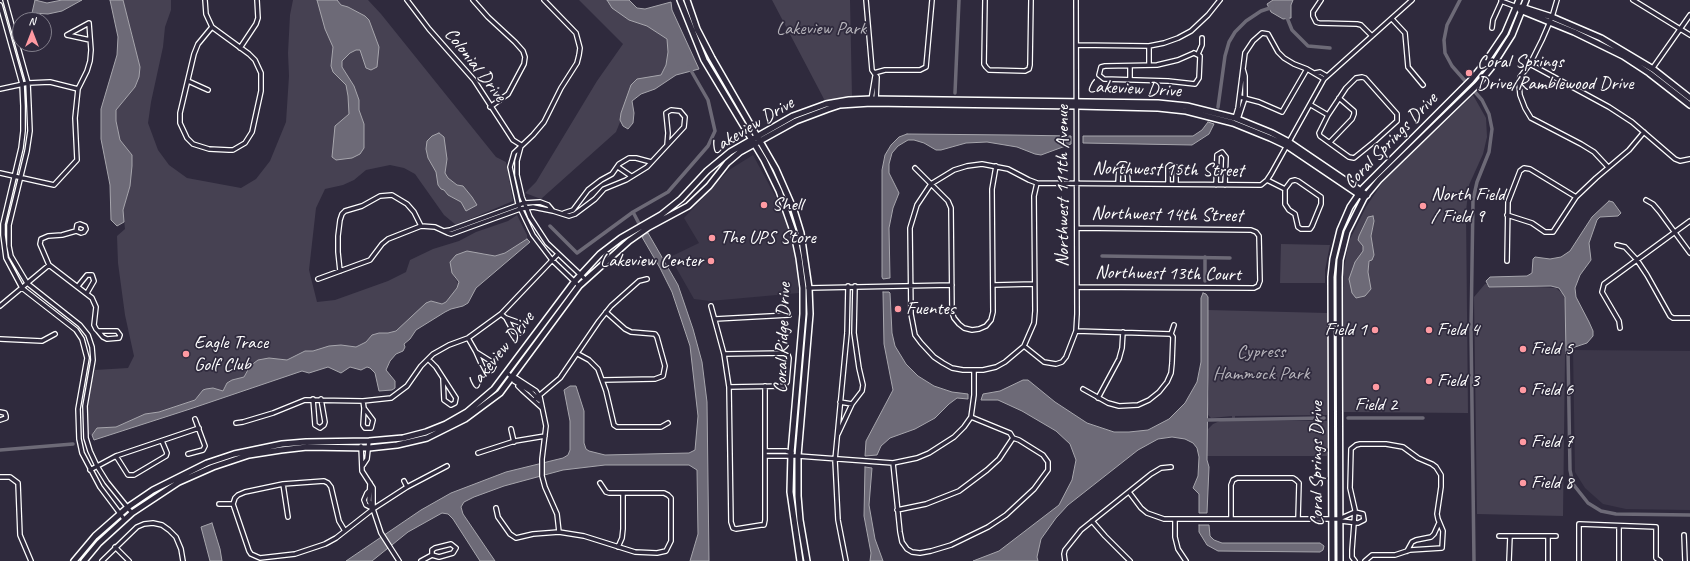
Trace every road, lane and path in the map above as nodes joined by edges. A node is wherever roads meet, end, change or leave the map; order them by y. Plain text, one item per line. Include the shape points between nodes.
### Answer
1 (205, 0) edge
2 (257, 0) edge
3 (406, 0) edge
4 (473, 0) edge
5 (544, 0) edge
6 (680, 0) edge
7 (687, 0) edge
8 (866, 0) edge
9 (932, 0) edge
10 (985, 0) edge
11 (1031, 0) edge
12 (1076, 0) edge
13 (1220, 0) edge
14 (1321, 0) edge
15 (1412, 0) edge
16 (1519, 0) edge
17 (1526, 0) edge
18 (1557, 0) edge
19 (1633, 0) edge
20 (5, 1) edge
21 (1502, 1) edge
22 (0, 3) edge
23 (1516, 7) junction
24 (1523, 10) junction
25 (1690, 15) edge
26 (1392, 19) junction
27 (1550, 20) junction
28 (212, 27) junction
29 (1492, 28) dead end
30 (1681, 28) junction
31 (1690, 35) edge
32 (1372, 36) junction
33 (1202, 38) dead end
34 (90, 40) junction
35 (1077, 45) junction
36 (1149, 46) junction
37 (240, 48) junction
38 (1198, 54) junction
39 (1530, 64) junction
40 (1149, 65) junction
41 (1130, 66) junction
42 (1242, 68) junction
43 (1307, 69) junction
44 (1651, 71) junction
45 (875, 74) junction
46 (1326, 78) junction
47 (1130, 80) junction
48 (188, 81) junction
49 (28, 83) junction
50 (22, 84) junction
51 (1423, 86) dead end
52 (0, 89) edge
53 (78, 89) junction
54 (208, 90) dead end
55 (1240, 97) junction
56 (1244, 98) junction
57 (1339, 98) junction
58 (1690, 98) edge
59 (874, 101) junction
60 (1077, 104) junction
61 (1311, 105) junction
62 (1690, 105) edge
63 (490, 107) junction
64 (1328, 115) junction
65 (1236, 119) junction
66 (1644, 132) junction
67 (758, 138) junction
68 (751, 139) junction
69 (1330, 142) junction
70 (754, 144) junction
71 (1288, 144) junction
72 (521, 145) junction
73 (667, 145) junction
74 (1690, 159) edge
75 (651, 162) junction
76 (996, 166) junction
77 (618, 167) junction
78 (1608, 167) junction
79 (915, 168) dead end
80 (0, 173) edge
81 (15, 176) junction
82 (631, 176) junction
83 (20, 177) junction
84 (1267, 180) junction
85 (1037, 183) junction
86 (1076, 183) junction
87 (1118, 183) junction
88 (1128, 183) junction
89 (931, 184) junction
90 (1168, 184) junction
91 (1176, 184) junction
92 (1216, 185) junction
93 (1225, 185) junction
94 (593, 186) junction
95 (1285, 188) junction
96 (1359, 192) junction
97 (599, 194) junction
98 (1365, 197) junction
99 (1576, 197) junction
100 (1646, 200) dead end
101 (524, 203) junction
102 (518, 204) junction
103 (526, 208) junction
104 (520, 209) junction
105 (553, 211) junction
106 (562, 214) junction
107 (1507, 215) junction
108 (1690, 221) edge
109 (2, 224) edge
110 (9, 225) junction
111 (648, 225) junction
112 (421, 226) junction
113 (1077, 228) junction
114 (76, 231) dead end
115 (444, 231) junction
116 (636, 232) junction
117 (1675, 232) junction
118 (1617, 245) dead end
119 (1690, 253) edge
120 (558, 254) junction
121 (552, 260) junction
122 (1507, 260) dead end
123 (1637, 260) junction
124 (49, 265) junction
125 (340, 271) junction
126 (581, 275) junction
127 (318, 279) dead end
128 (585, 279) junction
129 (647, 279) dead end
130 (575, 281) junction
131 (27, 283) junction
132 (1034, 284) junction
133 (952, 285) junction
134 (994, 285) junction
135 (78, 286) junction
136 (579, 286) junction
137 (848, 286) junction
138 (854, 286) junction
139 (910, 286) junction
140 (1258, 286) joint
141 (1077, 287) junction
142 (22, 288) junction
143 (803, 288) junction
144 (810, 288) junction
145 (87, 293) junction
146 (0, 306) edge
147 (711, 306) dead end
148 (606, 312) junction
149 (501, 314) junction
150 (789, 315) dead end
151 (506, 318) junction
152 (1690, 318) edge
153 (714, 319) junction
154 (1174, 325) dead end
155 (1620, 328) dead end
156 (98, 331) junction
157 (1076, 331) junction
158 (1123, 332) junction
159 (847, 333) junction
160 (854, 333) junction
161 (55, 334) dead end
162 (1171, 334) junction
163 (468, 338) junction
164 (0, 339) edge
165 (1024, 346) junction
166 (476, 352) junction
167 (578, 354) junction
168 (724, 354) junction
169 (428, 359) junction
170 (85, 370) junction
171 (974, 371) junction
172 (92, 372) junction
173 (507, 373) junction
174 (512, 377) junction
175 (443, 379) junction
176 (603, 380) junction
177 (765, 386) junction
178 (729, 387) junction
179 (1083, 389) dead end
180 (538, 398) junction
181 (1098, 398) junction
182 (312, 399) junction
183 (321, 399) junction
184 (363, 401) junction
185 (840, 402) junction
186 (852, 404) junction
187 (364, 408) junction
188 (0, 412) edge
189 (971, 417) junction
190 (0, 420) edge
191 (195, 420) dead end
192 (236, 423) dead end
193 (668, 423) dead end
194 (199, 428) junction
195 (511, 429) dead end
196 (545, 436) junction
197 (837, 436) junction
198 (1014, 438) junction
199 (162, 441) junction
200 (361, 441) junction
201 (369, 442) junction
202 (514, 442) junction
203 (361, 448) junction
204 (369, 448) junction
205 (766, 451) junction
206 (478, 453) dead end
207 (188, 454) dead end
208 (791, 455) junction
209 (116, 456) junction
210 (766, 456) junction
211 (798, 456) junction
212 (835, 460) junction
213 (893, 463) junction
214 (363, 465) junction
215 (97, 466) junction
216 (447, 466) dead end
217 (1171, 467) dead end
218 (90, 470) junction
219 (0, 477) edge
220 (404, 481) dead end
221 (370, 483) junction
222 (600, 483) dead end
223 (283, 484) junction
224 (408, 487) junction
225 (1129, 492) junction
226 (623, 494) junction
227 (219, 504) dead end
228 (233, 504) junction
229 (128, 507) junction
230 (496, 508) dead end
231 (373, 509) junction
232 (897, 510) junction
233 (1355, 512) junction
234 (120, 513) junction
235 (132, 513) junction
236 (288, 517) dead end
237 (124, 519) junction
238 (1231, 519) junction
239 (1298, 519) junction
240 (1332, 519) junction
241 (1339, 519) junction
242 (1175, 520) junction
243 (1092, 521) junction
244 (1354, 523) junction
245 (1439, 523) junction
246 (1619, 526) junction
247 (345, 531) junction
248 (558, 532) junction
249 (1684, 535) dead end
250 (1499, 536) dead end
251 (1510, 536) junction
252 (1548, 536) junction
253 (1556, 536) dead end
254 (115, 547) junction
255 (618, 547) junction
256 (1407, 552) junction
257 (432, 555) junction
258 (31, 561) edge
259 (74, 561) edge
260 (84, 561) edge
261 (102, 561) edge
262 (129, 561) edge
263 (183, 561) edge
264 (399, 561) edge
265 (421, 561) edge
266 (800, 561) edge
267 (807, 561) edge
268 (846, 561) edge
269 (1065, 561) edge
270 (1130, 561) edge
271 (1186, 561) edge
272 (1332, 561) edge
273 (1340, 561) edge
274 (1355, 561) edge
275 (1365, 561) edge
276 (1509, 561) edge
277 (1548, 561) edge
278 (1579, 561) edge
279 (1619, 561) edge
280 (1660, 561) edge
281 (1685, 561) edge

1 - 28 street via 206,14
2 - 37 street via 256,24
3 - 63 street, Colonial Drive via 474,80
4 - 63 street via 515,42 525,57 524,64 508,94
5 - 72 street via 576,33 579,55 544,122
6 - 68 street, Coral Ridge Drive via 704,60
7 - 67 street, Coral Ridge Drive via 697,29
8 - 45 street via 872,70
9 - 45 street via 926,67 920,70 885,70
10 - 11 street via 984,64 990,70 1025,71 1030,65
12 - 35 street, Northwest 111th Avenue
13 - 36 street via 1191,31 1178,38
14 - 32 street via 1313,12 1314,20 1319,23 1361,25
15 - 26 street
16 - 23 street, Coral Springs Drive
17 - 24 street, Coral Springs Drive
18 - 27 street
19 - 30 street
20 - 22 street
20 - 49 street
21 - 23 street
21 - 29 street
22 - 50 street
23 - 24 street
23 - 96 street, Coral Springs Drive via 1505,33 1471,80
24 - 27 street
24 - 98 street, Coral Springs Drive via 1501,54 1478,84 1379,180
25 - 30 street
26 - 32 street
26 - 51 street via 1405,33 1408,67
27 - 39 street
27 - 44 street
28 - 37 street
28 - 48 street via 198,44
30 - 31 street
30 - 44 street
32 - 46 street
33 - 38 street
34 - 34 street via 89,23 67,35
34 - 53 street via 90,61
35 - 36 street
35 - 60 street, Northwest 111th Avenue
36 - 40 street
37 - 48 street via 255,60 262,79 252,132 240,146 229,150 209,149 193,144 187,138 180,123 180,114
38 - 40 street
38 - 47 street via 1199,78 1195,84
39 - 66 street via 1609,107
39 - 78 street via 1520,77 1519,89 1524,108 1531,118 1594,152
40 - 41 street
41 - 47 street
41 - 47 street via 1101,67 1099,75 1104,79
42 - 43 street via 1249,46 1253,40 1265,33 1284,58
42 - 55 street
42 - 56 street via 1245,76
43 - 46 street via 1314,73 1320,72
43 - 56 street via 1282,112
44 - 58 street
44 - 62 street
45 - 59 street via 877,77
46 - 61 street
48 - 54 street
49 - 50 street
49 - 53 street via 50,82
49 - 83 street via 30,131
50 - 52 street
50 - 81 street via 23,131
53 - 83 street via 75,118 77,160 54,185
55 - 56 street
55 - 65 street
56 - 65 street
57 - 64 street
57 - 69 street via 1354,110 1354,114
57 - 69 street via 1356,78 1362,77 1397,117 1375,141 1354,158
59 - 60 street, Lakeview Drive
59 - 67 street, Lakeview Drive via 840,101 814,108 793,116
60 - 65 street, Lakeview Drive via 1180,105
60 - 71 street, Lakeview Drive via 1186,111 1233,122
60 - 86 street, Northwest 111th Avenue
61 - 64 street
61 - 71 street
63 - 72 street, Colonial Drive via 512,140
64 - 69 street via 1319,133
65 - 71 street, Lakeview Drive via 1272,133
66 - 74 street via 1674,159
66 - 78 street
67 - 68 street, Lakeview Drive
67 - 70 street, Lakeview Drive
67 - 144 street, Coral Ridge Drive via 776,169 796,215
68 - 70 street, Coral Ridge Drive
68 - 111 street, Lakeview Drive via 720,160 681,199
70 - 111 street, Lakeview Drive via 727,163 688,206
70 - 143 street, Coral Ridge Drive via 779,191 789,218
71 - 84 street
71 - 96 street, Lakeview Drive
72 - 101 street via 517,167
72 - 102 street via 514,153 510,167
73 - 73 street via 684,127 685,118 680,111 671,110 666,113
73 - 75 street
75 - 77 street via 629,158
75 - 82 street
76 - 85 street, Northwest 15th Street
76 - 89 street, Northwest 15th Street via 967,166 954,170
76 - 134 street via 992,188
77 - 82 street
77 - 94 street
78 - 99 street
79 - 89 street
80 - 81 street
81 - 83 street
81 - 109 street
82 - 97 street
83 - 110 street
84 - 93 street, Northwest 15th Street via 1261,185
84 - 95 street
85 - 86 street, Northwest 15th Street
85 - 132 street via 1034,196
86 - 87 street, Northwest 15th Street
86 - 113 street, Northwest 111th Avenue
87 - 88 street, Northwest 15th Street
87 - 88 street via 1121,164 1127,166
88 - 90 street, Northwest 15th Street
89 - 133 street via 948,201 951,208
89 - 139 street via 917,205 910,228
90 - 91 street, Northwest 15th Street
90 - 91 street via 1170,165 1176,167
91 - 92 street, Northwest 15th Street
92 - 93 street, Northwest 15th Street
92 - 93 street via 1217,155 1222,152 1226,156
94 - 97 street
94 - 106 street via 573,210
95 - 95 street via 1291,181 1298,181 1321,197 1321,204 1310,229 1298,227 1295,214 1285,204
96 - 98 street, Lakeview Drive
96 - 240 street, Coral Springs Drive via 1340,230 1331,277
97 - 106 street via 575,214
98 - 241 street, Coral Springs Drive via 1347,232 1340,260
99 - 107 street via 1556,230 1549,233 1532,223
99 - 107 street via 1530,169 1524,168 1520,171 1511,191
100 - 117 street via 1659,210
101 - 102 street
101 - 103 street
101 - 105 street via 540,202
102 - 104 street
102 - 115 street
103 - 104 street
103 - 105 street via 536,207
103 - 120 street via 539,232
104 - 115 street via 454,233
104 - 121 street via 533,235
105 - 106 street
107 - 122 street
108 - 117 street
109 - 110 street
109 - 142 street via 6,258
110 - 131 street via 11,256
111 - 116 street, Lakeview Drive
112 - 115 street
112 - 125 street via 388,239 370,260
112 - 125 street via 407,204 392,195 380,196 362,206 345,211 340,220 338,236
113 - 140 street, Northwest 14th Street via 1251,230 1259,236
113 - 141 street, Northwest 111th Avenue
114 - 124 street via 41,239 40,244
116 - 126 street, Lakeview Drive via 610,246
116 - 128 street, Lakeview Drive
117 - 119 street
117 - 123 street
118 - 123 street via 1625,247
120 - 121 street
120 - 126 street
121 - 130 street
121 - 149 street
123 - 152 street via 1670,316
123 - 155 street via 1602,288
124 - 131 street
124 - 135 street
125 - 127 street
126 - 128 street
126 - 130 street, Lakeview Drive
128 - 136 street, Lakeview Drive
129 - 148 street via 639,281
130 - 136 street
130 - 173 street, Lakeview Drive
131 - 142 street
131 - 172 street via 80,325 88,335 93,355
132 - 134 street
132 - 165 street via 1034,324
133 - 134 street via 954,318 964,328 972,330 979,329 991,320
133 - 139 street
135 - 145 street
135 - 145 street via 90,274 94,281
136 - 174 street, Lakeview Drive
137 - 138 street
137 - 144 street
137 - 159 street
138 - 139 street
138 - 160 street
139 - 171 street via 912,325 921,343 934,357 952,368
140 - 141 street, Northwest 13th Court
141 - 157 street, Northwest 111th Avenue
142 - 146 street
142 - 170 street via 76,330 86,351
143 - 144 street
143 - 208 street, Coral Ridge Drive
144 - 211 street, Coral Ridge Drive via 809,334
145 - 156 street via 95,302 94,325
147 - 153 street
148 - 167 street
148 - 176 street via 631,332 655,334 665,366 662,376 655,379
149 - 151 street
149 - 163 street
150 - 153 street
151 - 151 street via 523,325 522,331 513,331
153 - 168 street
154 - 162 street
156 - 156 street via 117,331 120,335 119,338 107,339
157 - 158 street
157 - 165 street, Northwest 111th Avenue via 1066,357 1056,364 1044,362
158 - 162 street
158 - 181 street via 1119,359
159 - 160 street
159 - 185 street
160 - 186 street via 863,385 862,391
161 - 164 street via 42,340
162 - 181 street via 1171,373 1159,392 1149,400 1129,406 1119,406
163 - 166 street
163 - 169 street via 449,344
165 - 171 street via 996,367
166 - 166 street via 492,362 492,370 484,370
167 - 176 street via 594,364
167 - 180 street via 560,378
168 - 177 street via 786,354 789,358 787,382 784,386
168 - 178 street
169 - 175 street
169 - 184 street via 407,386 390,398
170 - 172 street
170 - 218 street via 78,415 82,453
171 - 189 street
172 - 215 street via 85,406 85,426 90,451
173 - 174 street
173 - 201 street, Lakeview Drive via 482,400 446,424 410,436
174 - 180 street via 516,383
174 - 180 street via 536,391
174 - 204 street, Lakeview Drive via 500,393 456,425 410,443
175 - 175 street via 456,398 455,403 451,405 444,400
176 - 193 street via 614,425 617,427 662,427
177 - 178 street
177 - 205 street
178 - 210 street via 731,526 736,529 764,525
179 - 181 street
180 - 196 street via 546,426
182 - 183 street
182 - 183 street via 315,424 320,428 325,422
182 - 192 street
183 - 184 street
184 - 187 street
185 - 186 street
185 - 197 street
186 - 197 street
187 - 187 street via 373,420 371,428 365,428
188 - 190 street via 6,416
189 - 198 street via 1002,429
189 - 213 street via 964,428 942,446 917,458
191 - 194 street
194 - 199 street
194 - 207 street via 205,446 203,450
195 - 202 street
196 - 202 street
196 - 248 street via 543,478 558,514
197 - 212 street
198 - 232 street via 999,459 959,491 926,504
198 - 232 street via 1043,455 1048,462 1048,470 1034,489 1006,515 988,527 951,545 920,553 912,552 902,542
199 - 209 street
199 - 209 street via 166,456 134,475 128,475
200 - 201 street, Lakeview Drive
200 - 203 street
200 - 229 street, Lakeview Drive via 282,444 234,454 180,475
201 - 204 street
202 - 206 street
203 - 204 street, Lakeview Drive
203 - 214 street
203 - 235 street, Lakeview Drive via 307,447 231,460 179,482
204 - 214 street
205 - 208 street via 786,451
205 - 210 street
208 - 210 street
208 - 211 street
208 - 266 street, Coral Ridge Drive via 790,492
209 - 215 street
211 - 212 street
211 - 267 street, Coral Ridge Drive via 800,520
212 - 213 street
212 - 268 street via 838,513
213 - 232 street
214 - 221 street via 362,471
215 - 218 street
215 - 229 street
216 - 224 street
217 - 225 street via 1161,468
218 - 234 street
219 - 258 street via 10,477 19,487 20,535
220 - 224 street
221 - 231 street
221 - 231 street via 364,500 366,505
222 - 226 street via 606,492
223 - 228 street via 245,492 238,495
223 - 236 street
223 - 247 street via 319,480 328,483 339,521
224 - 231 street
225 - 242 street via 1147,513 1154,517
225 - 243 street
226 - 255 street via 623,530
226 - 255 street via 668,495 671,498 671,541 666,550 647,554
227 - 228 street
228 - 247 street via 249,551 260,558 295,554 325,544
229 - 234 street, Lakeview Drive
229 - 235 street
230 - 248 street via 498,516 510,534 516,538
231 - 247 street
231 - 264 street via 381,533
233 - 241 street
233 - 244 street
233 - 244 street via 1363,514 1364,520 1361,523
233 - 245 street via 1350,488 1351,449 1360,444 1386,444 1407,450 1432,464 1439,471 1442,481 1438,507
234 - 237 street
234 - 259 street, Lakeview Drive via 95,536
235 - 237 street, Lakeview Drive
237 - 260 street, Lakeview Drive
238 - 239 street
238 - 239 street via 1231,485 1237,478 1296,480 1299,484
238 - 242 street
239 - 240 street
240 - 241 street
240 - 272 street, Coral Springs Drive
241 - 244 street
241 - 273 street, Coral Springs Drive
242 - 271 street via 1178,549
243 - 269 street via 1071,541 1064,554
243 - 270 street
244 - 274 street via 1352,557
245 - 256 street via 1431,537 1412,542
245 - 256 street via 1443,531 1442,548
246 - 278 street via 1579,524
246 - 279 street
246 - 280 street via 1656,527 1656,558
248 - 255 street via 584,536
249 - 281 street
250 - 251 street
251 - 252 street
251 - 276 street
252 - 253 street
252 - 277 street
254 - 261 street
254 - 262 street
254 - 263 street via 137,527 153,523 162,525 176,537
256 - 275 street via 1372,555
257 - 257 street via 434,548 451,544 456,548 453,553 439,557
257 - 265 street

